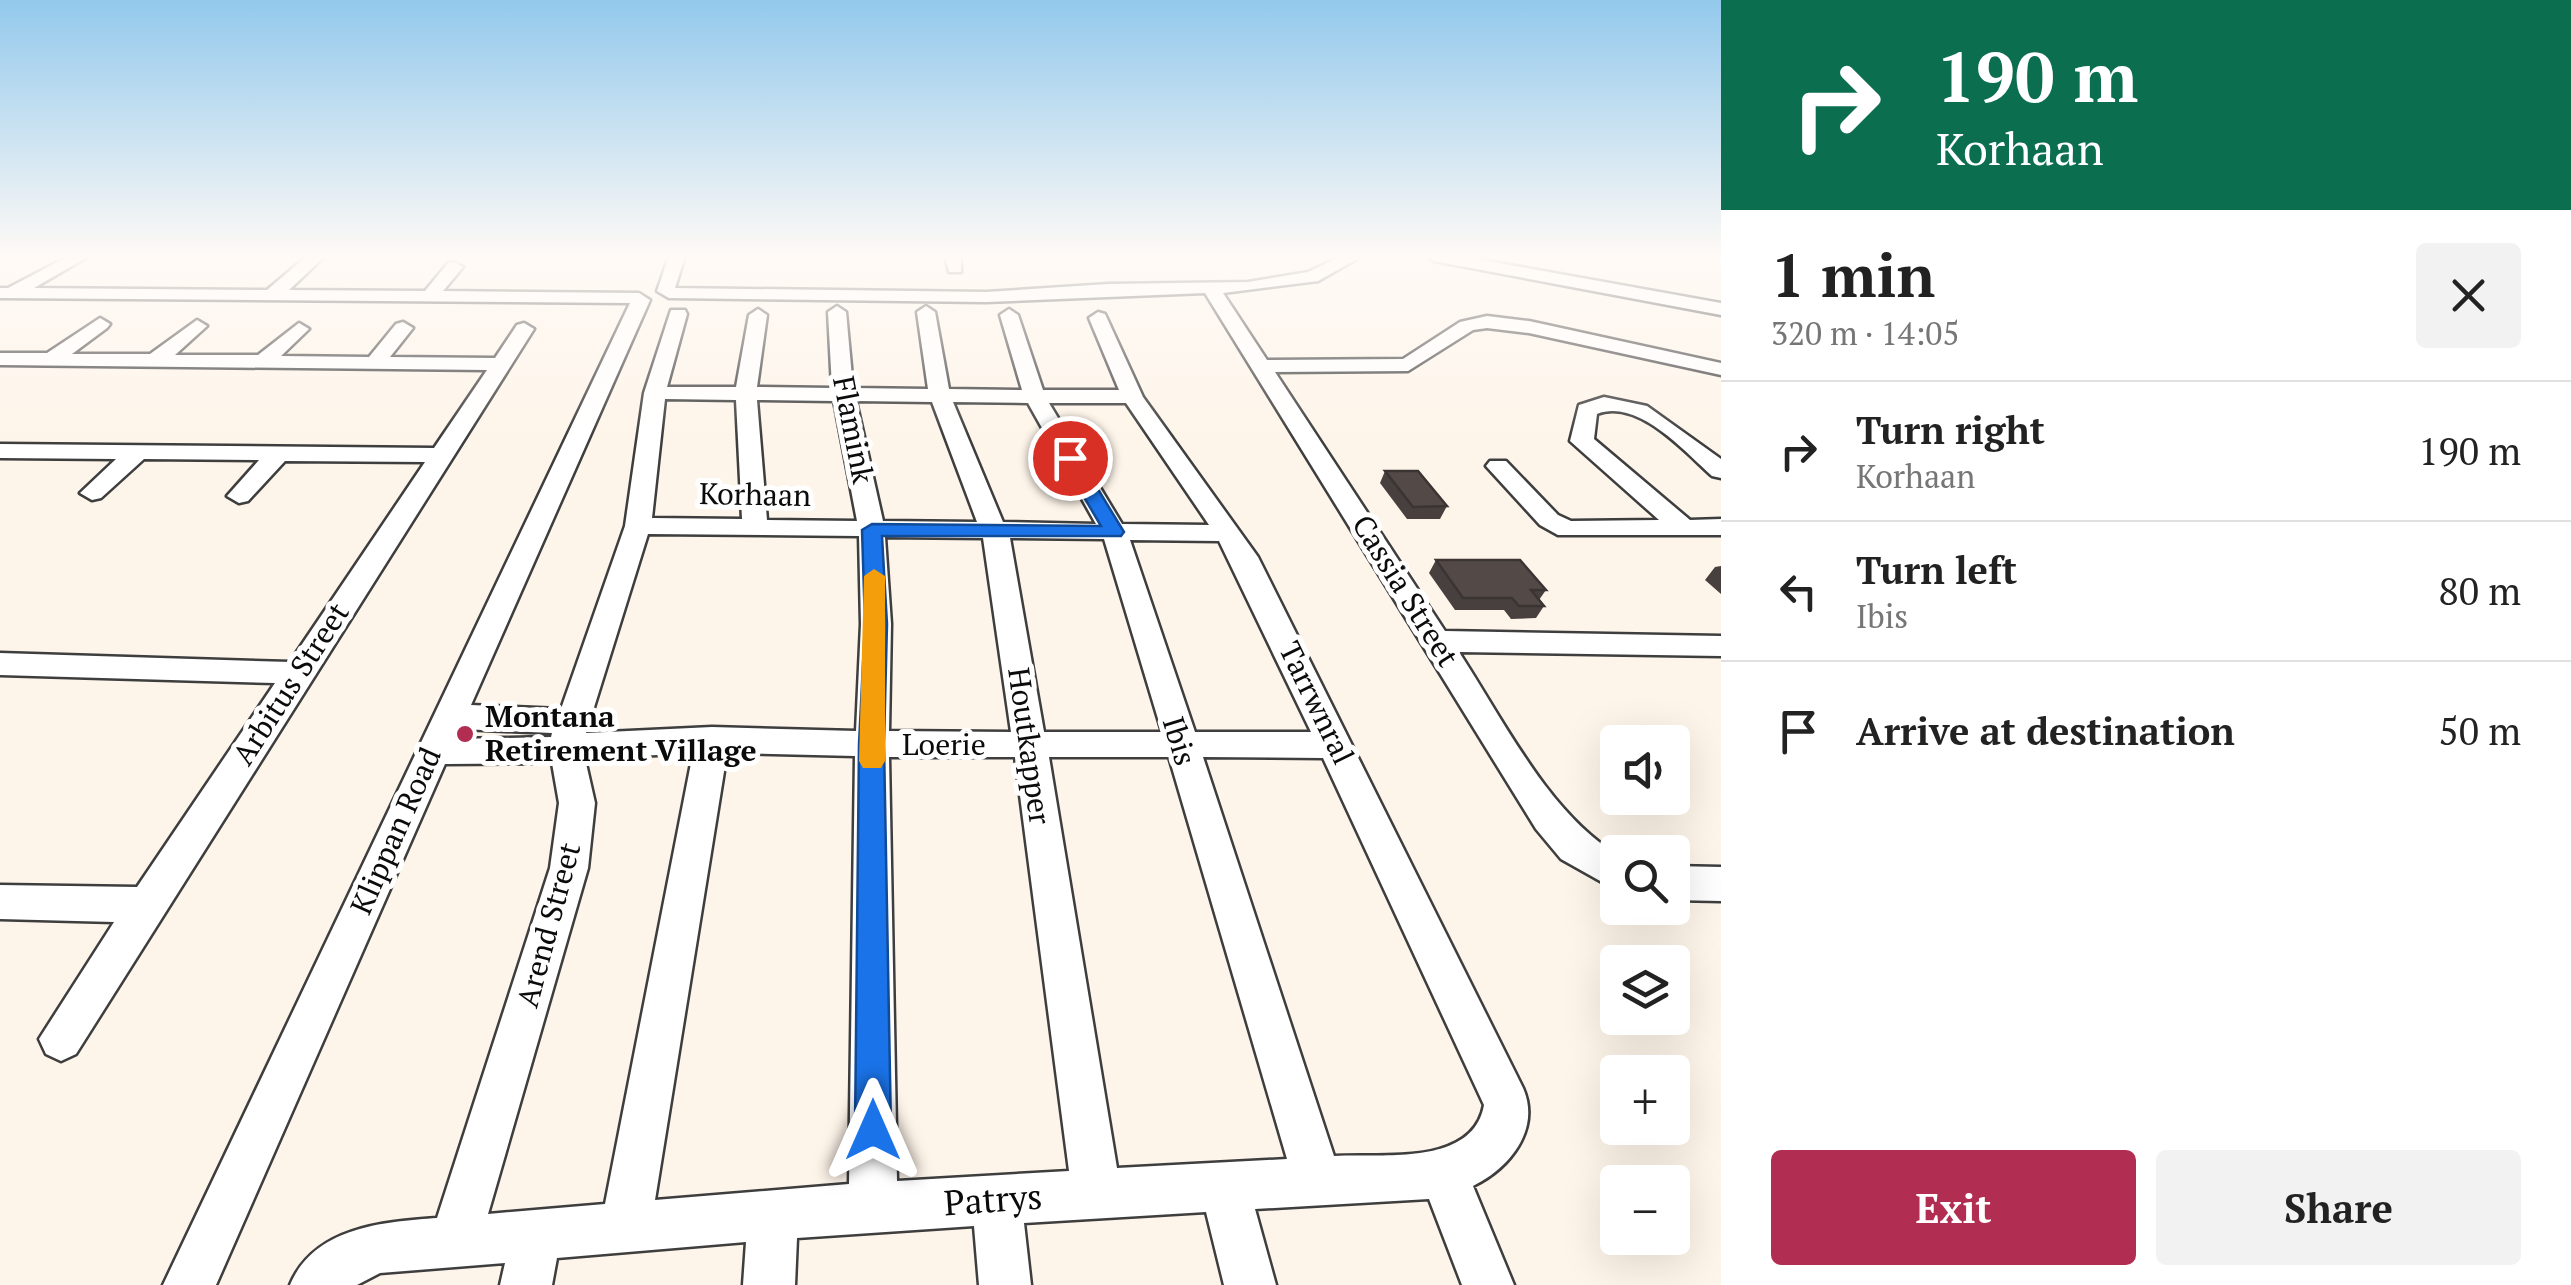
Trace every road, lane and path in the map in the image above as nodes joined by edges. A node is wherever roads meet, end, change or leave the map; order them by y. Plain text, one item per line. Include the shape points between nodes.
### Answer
1 (758, 315) dead end
2 (646, 316) edge
3 (655, 316) edge
4 (838, 316) edge
5 (927, 316) edge
6 (1010, 316) edge
7 (1229, 316) edge
8 (1098, 318) dead end
9 (100, 324) dead end
10 (196, 326) dead end
11 (299, 328) dead end
12 (403, 328) dead end
13 (524, 329) dead end
14 (0, 358) edge
15 (52, 359) junction
16 (156, 360) junction
17 (264, 361) junction
18 (374, 362) junction
19 (502, 364) junction
20 (1262, 366) junction
21 (1721, 370) edge
22 (655, 392) junction
23 (746, 392) junction
24 (843, 393) junction
25 (939, 393) junction
26 (1034, 395) junction
27 (1132, 397) junction
28 (0, 451) edge
29 (138, 452) junction
30 (278, 454) junction
31 (441, 456) junction
32 (1498, 466) dead end
33 (1721, 471) edge
34 (92, 493) dead end
35 (239, 496) dead end
36 (638, 526) junction
37 (1683, 527) junction
38 (756, 528) junction
39 (1721, 528) edge
40 (872, 530) junction
41 (997, 532) junction
42 (1114, 532) junction
43 (1230, 533) junction
44 (1438, 641) junction
45 (1721, 646) edge
46 (0, 664) edge
47 (298, 672) junction
48 (448, 716) junction
49 (568, 735) junction
50 (712, 740) junction
51 (872, 744) junction
52 (1028, 745) junction
53 (1338, 745) junction
54 (1181, 746) junction
55 (432, 752) junction
56 (1600, 866) edge
57 (1690, 884) edge
58 (1721, 884) edge
59 (0, 902) edge
60 (148, 905) junction
61 (61, 1040) dead end
62 (1507, 1104) joint
63 (1444, 1174) junction
64 (1318, 1180) junction
65 (1224, 1184) junction
66 (1096, 1192) junction
67 (997, 1200) junction
68 (873, 1207) junction
69 (773, 1216) junction
70 (624, 1229) junction
71 (455, 1242) junction
72 (531, 1261) edge
73 (189, 1285) edge
74 (316, 1285) edge
75 (768, 1285) edge
76 (1005, 1285) edge
77 (1250, 1285) edge
78 (1488, 1285) edge

1 - 23 street
2 - 48 street, Klippan Road
3 - 22 street
4 - 24 street, Flamink
5 - 25 street, Houtkapper
6 - 26 street, Ibis
7 - 20 street, Cassia Street
8 - 27 street, Tarrwnral
9 - 15 street
10 - 16 street
11 - 17 street
12 - 18 street
13 - 19 street, Arbitus Street
14 - 15 street
15 - 16 street
16 - 17 street
17 - 18 street
18 - 19 street
19 - 31 street, Arbitus Street
20 - 21 street via 1408,365 1470,324 1496,322
20 - 44 street, Cassia Street
22 - 23 street
22 - 36 street
23 - 24 street
23 - 38 street
24 - 25 street
24 - 40 street, Flamink
25 - 26 street
25 - 41 street, Houtkapper
26 - 27 street
26 - 42 street, Ibis
27 - 43 street, Tarrwnral
28 - 29 street
29 - 30 street
29 - 34 street
30 - 31 street
30 - 35 street
31 - 47 street, Arbitus Street
32 - 37 street via 1549,520 1567,529
33 - 37 street via 1646,412 1606,404 1587,410 1582,441
36 - 38 street, Korhaan
36 - 49 street
37 - 39 street
38 - 40 street, Korhaan
40 - 41 street, Korhaan
40 - 51 street, Flamink
41 - 42 street, Korhaan
41 - 52 street, Houtkapper
42 - 43 street, Korhaan
42 - 54 street, Ibis
43 - 53 street, Tarrwnral
44 - 45 street
44 - 56 street, Cassia Street via 1556,827
46 - 47 street
47 - 60 street, Arbitus Street
48 - 49 street, Loerie
48 - 55 street, Klippan Road
49 - 50 street, Loerie via 612,742
49 - 55 street, Loerie via 530,753
49 - 71 street, Arend Street via 577,789 568,868
50 - 51 street, Loerie
50 - 70 street
51 - 52 street, Loerie
51 - 68 street, Flamink
52 - 54 street, Loerie
52 - 66 street, Houtkapper
53 - 54 street, Loerie
53 - 62 street, Tarrwnral
54 - 64 street, Ibis
55 - 73 street, Klippan Road
57 - 58 street
59 - 60 street
60 - 61 street, Arbitus Street
62 - 63 street, Patrys via 1494,1146
63 - 64 street, Patrys
63 - 78 street
64 - 65 street, Patrys
65 - 66 street, Patrys
65 - 77 street
66 - 67 street, Patrys
67 - 68 street, Patrys
67 - 76 street
68 - 69 street, Patrys
69 - 70 street, Patrys
69 - 75 street
70 - 72 street, Patrys
71 - 72 street, Patrys
71 - 74 street, Patrys via 354,1255

